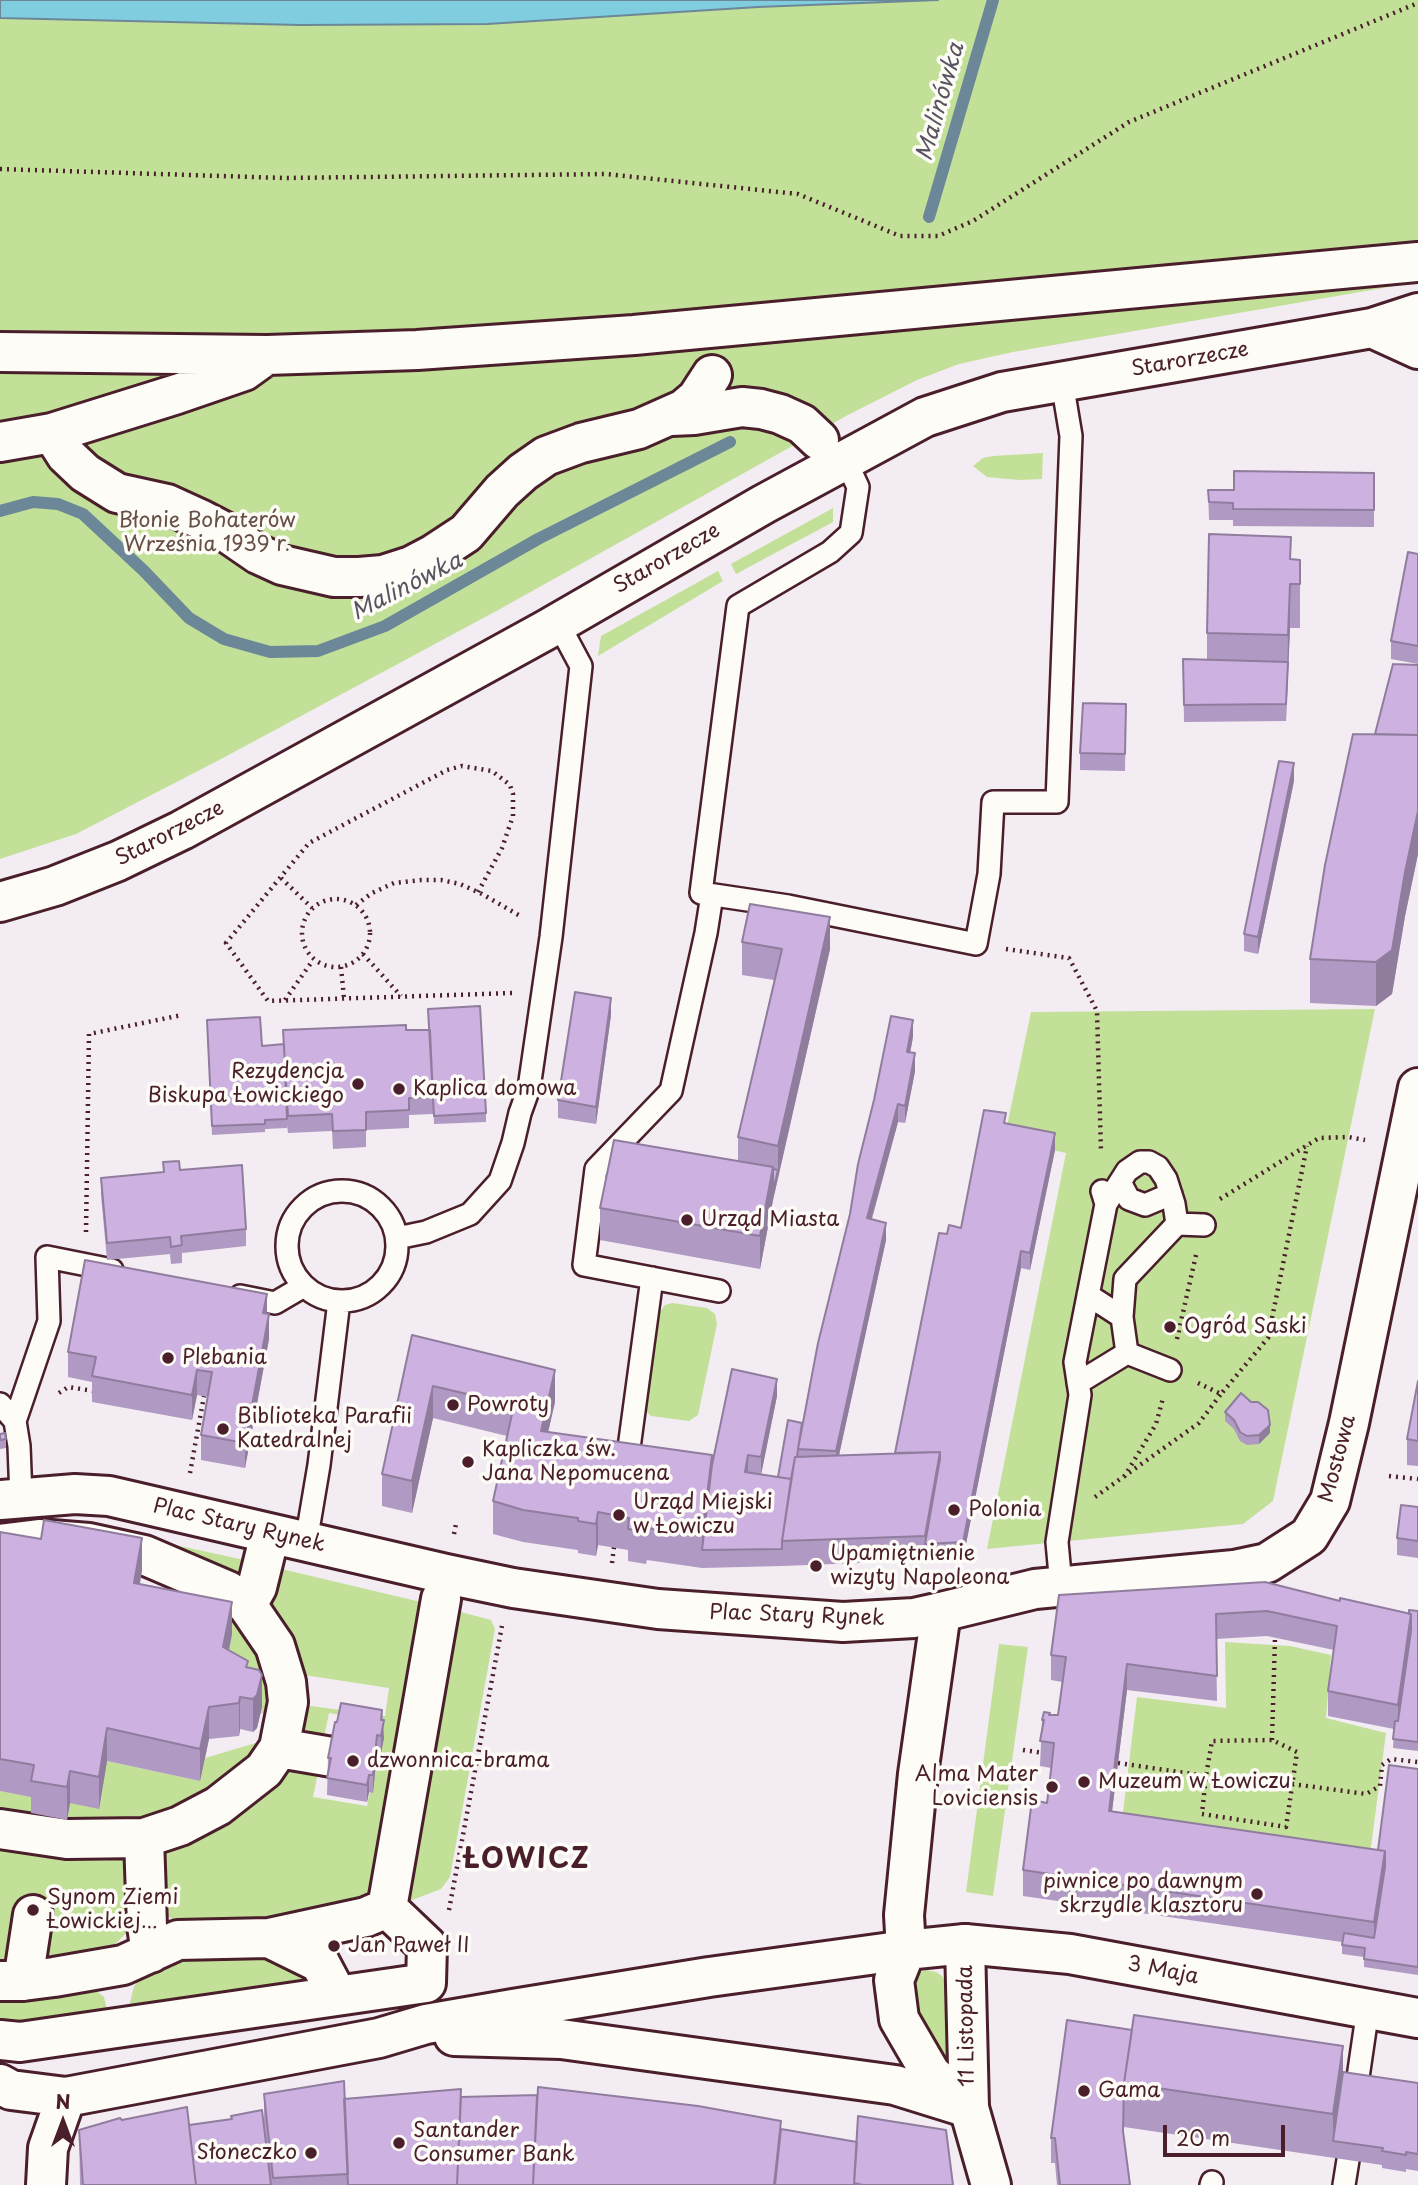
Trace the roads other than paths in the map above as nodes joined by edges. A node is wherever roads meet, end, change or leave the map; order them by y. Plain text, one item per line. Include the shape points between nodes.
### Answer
1 (1418, 262) edge
2 (1418, 313) edge
3 (1372, 328) junction
4 (1418, 334) edge
5 (1418, 348) edge
6 (0, 352) edge
7 (267, 355) junction
8 (712, 375) dead end
9 (1062, 382) junction
10 (669, 416) junction
11 (52, 433) junction
12 (0, 442) edge
13 (832, 449) junction
14 (558, 623) junction
15 (712, 895) junction
16 (0, 902) edge
17 (1418, 1088) edge
18 (1109, 1192) junction
19 (1171, 1194) junction
20 (1177, 1224) junction
21 (1204, 1225) road end
22 (397, 1238) junction
23 (126, 1273) edge
24 (652, 1278) junction
25 (304, 1286) junction
26 (719, 1291) dead end
27 (221, 1292) edge
28 (1088, 1295) junction
29 (339, 1301) junction
30 (1122, 1317) junction
31 (1127, 1353) junction
32 (1170, 1370) road end
33 (1078, 1382) junction
34 (0, 1404) edge
35 (15, 1420) junction
36 (625, 1475) edge
37 (22, 1505) edge
38 (288, 1538) junction
39 (6, 1543) edge
40 (1061, 1586) junction
41 (441, 1600) dead end
42 (247, 1605) junction
43 (941, 1612) junction
44 (279, 1748) junction
45 (332, 1757) edge
46 (375, 1765) edge
47 (412, 1772) junction
48 (0, 1829) edge
49 (144, 1838) junction
50 (387, 1909) junction
51 (33, 1915) dead end
52 (269, 1938) junction
53 (965, 1944) junction
54 (906, 1950) junction
55 (151, 1952) junction
56 (114, 1966) junction
57 (12, 1981) edge
58 (337, 1994) junction
59 (1368, 2010) junction
60 (1418, 2018) edge
61 (119, 2028) junction
62 (379, 2038) junction
63 (0, 2040) edge
64 (0, 2084) edge
65 (1356, 2091) edge
66 (66, 2097) junction
67 (970, 2108) junction
68 (1348, 2160) edge
69 (46, 2185) edge
70 (991, 2185) edge
71 (1344, 2185) edge

1 - 7 street via 634,335
2 - 3 street, Starorzecze
3 - 4 street, Starorzecze
3 - 5 street
3 - 9 street, Starorzecze
6 - 7 street
7 - 11 street via 244,371
8 - 10 street via 696,398
9 - 13 street, Starorzecze via 1002,392
9 - 15 lane via 1071,436 1057,802 993,802 989,874 976,944
10 - 11 street via 546,456 502,491 466,533 435,554 383,575 359,577 334,577 282,565 167,504 117,493 85,473
10 - 13 street via 761,409 802,424
11 - 12 street
13 - 14 street, Starorzecze
13 - 15 lane via 858,487 851,533 830,552 738,606 701,892
14 - 16 street, Starorzecze via 182,830 55,886
14 - 22 lane via 581,666 529,1088 500,1181 470,1214
15 - 24 lane via 671,1091 596,1169 584,1265
17 - 40 street, Mostowa via 1331,1501 1309,1536 1267,1563 1234,1570
18 - 19 lane via 1145,1205
18 - 19 lane via 1127,1171 1149,1162 1158,1167
18 - 28 lane
19 - 20 lane
20 - 21 lane
20 - 30 lane via 1125,1279
22 - 25 lane via 387,1214 367,1197 342,1191 316,1197 297,1214 287,1238 290,1264
22 - 29 lane via 393,1265 378,1288
23 - 35 lane via 47,1257 49,1321
24 - 26 lane
24 - 36 lane
25 - 27 lane via 275,1303
25 - 29 lane
28 - 30 lane
28 - 33 lane via 1076,1362
29 - 38 lane via 319,1465
30 - 31 lane
31 - 32 lane
31 - 33 lane
33 - 40 lane via 1080,1395 1057,1542
34 - 35 lane
35 - 37 lane
37 - 38 street, Plac Stary Rynek via 75,1494 109,1496
37 - 39 street, Plac Stary Rynek via 9,1520
38 - 42 street
38 - 43 street, Plac Stary Rynek via 513,1588 658,1609 843,1622
39 - 42 street via 39,1539 89,1543 145,1555 228,1591
40 - 43 street, Mostowa
41 - 47 street
42 - 44 street via 275,1646 286,1682 288,1702
43 - 54 street via 918,1774 904,1915
44 - 45 street
44 - 49 street via 264,1770 218,1806
46 - 47 street
47 - 50 street
48 - 49 street via 67,1839
49 - 55 street
50 - 52 street
50 - 58 street via 427,1946 426,1983
51 - 57 street
52 - 55 street via 178,1940
52 - 58 street via 320,1963
53 - 54 street, 3 Maja
53 - 59 street, 3 Maja via 1070,1954
53 - 67 street, 11 Listopada
54 - 62 street via 540,2004 426,2024
54 - 67 street, 11 Listopada via 894,1980 899,2019 931,2074
55 - 56 street
56 - 57 street
56 - 61 street
58 - 61 street
59 - 60 street, 3 Maja
59 - 65 lane
61 - 63 street via 20,2042
62 - 66 street
62 - 67 street via 561,2039 895,2085
64 - 66 street via 11,2090
66 - 69 street via 48,2148
67 - 70 street, 11 Listopada
68 - 71 lane

